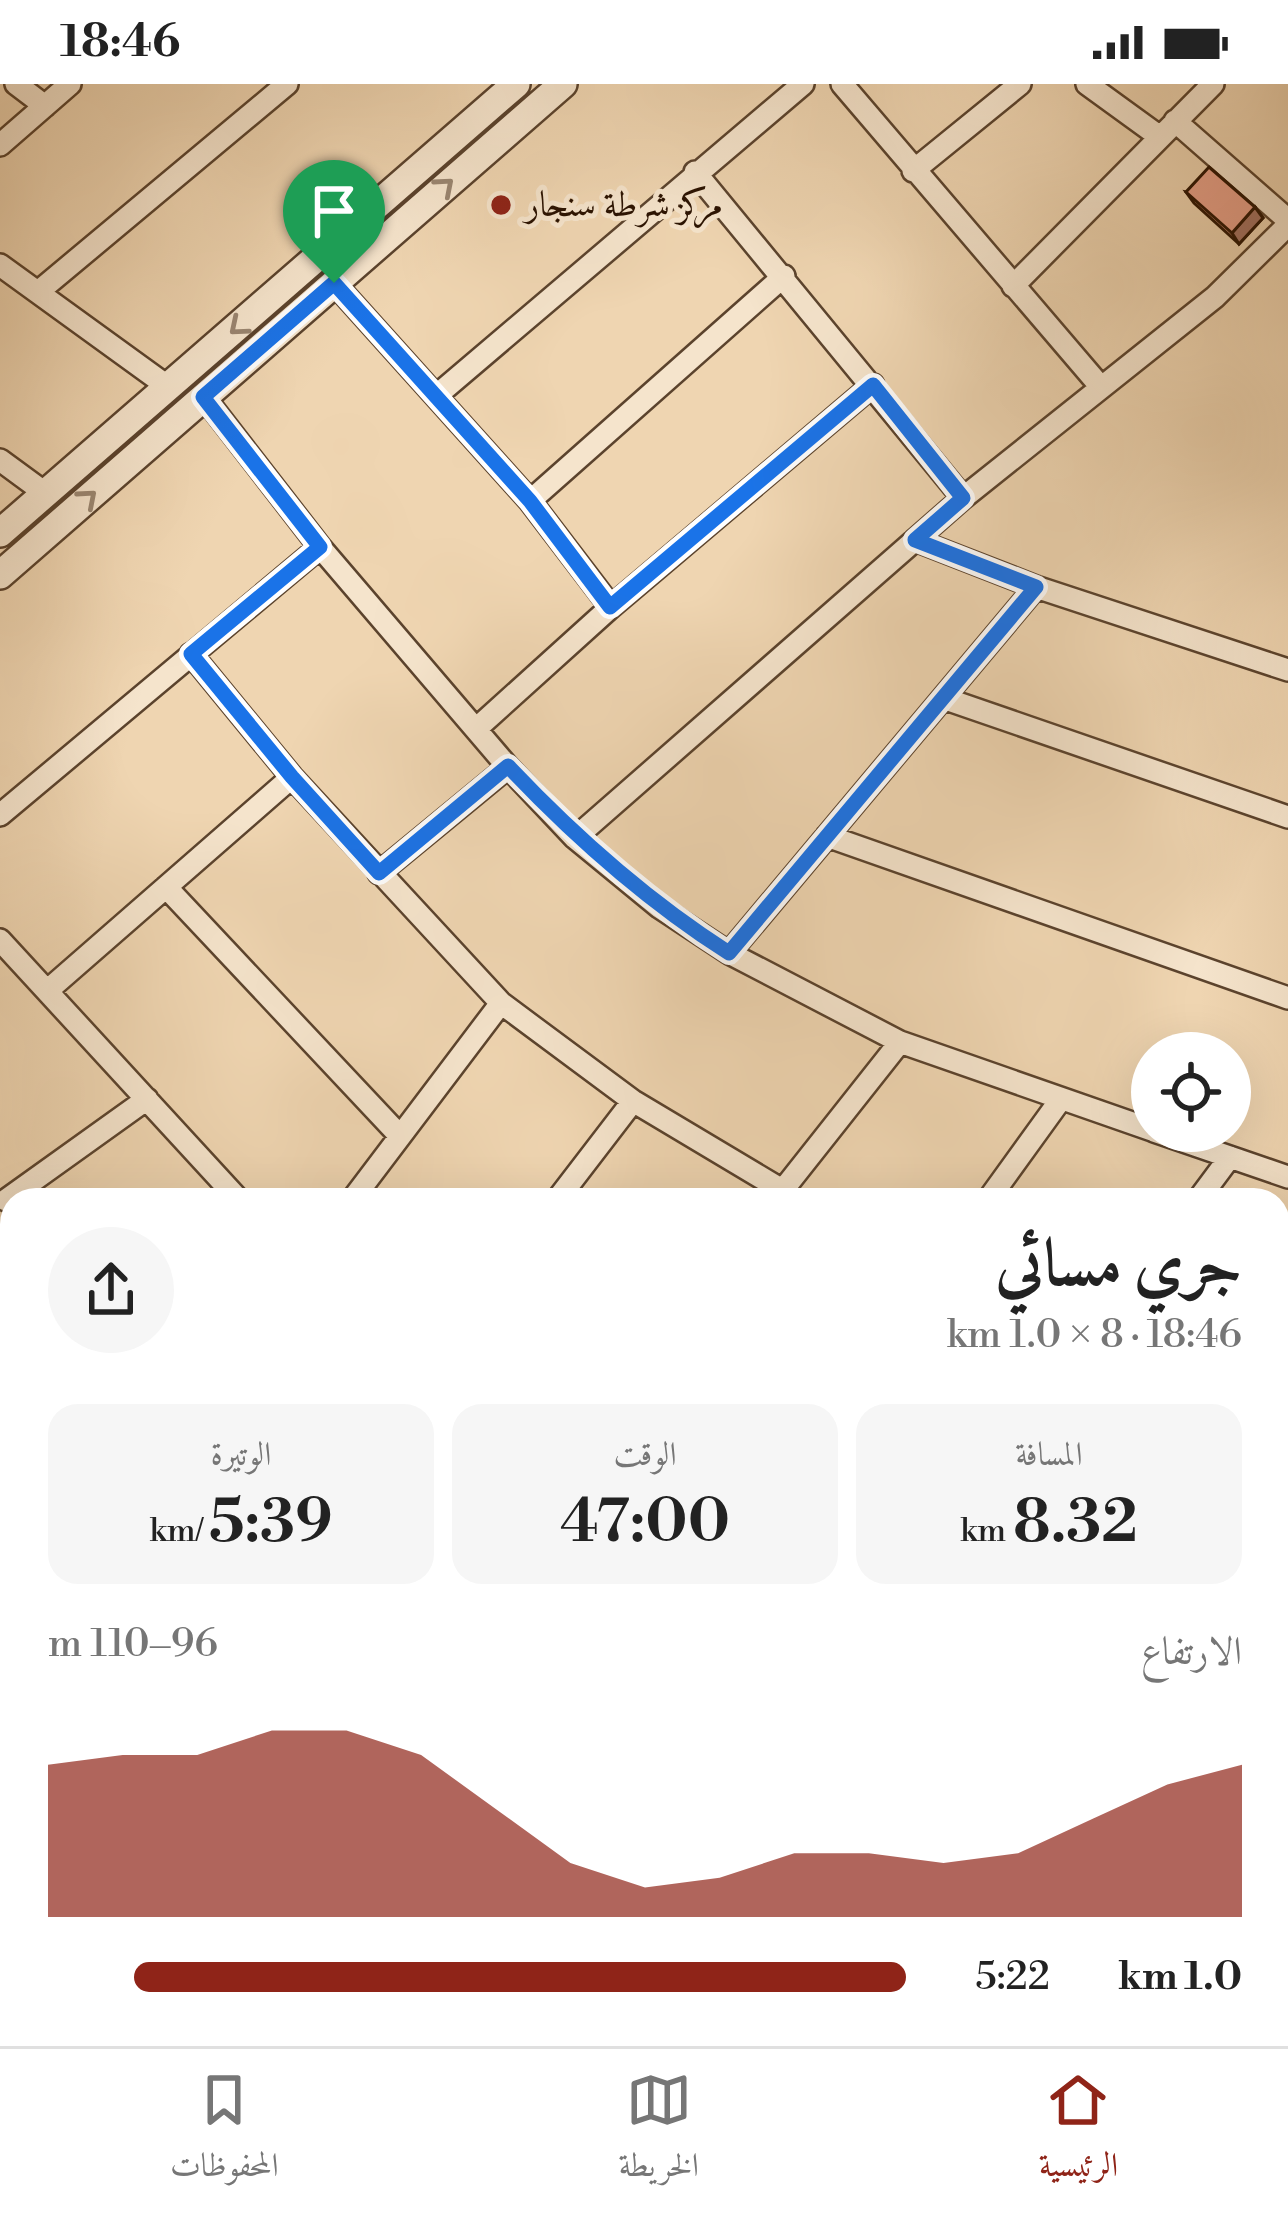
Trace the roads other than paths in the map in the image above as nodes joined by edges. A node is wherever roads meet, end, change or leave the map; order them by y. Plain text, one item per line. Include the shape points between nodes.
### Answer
1 (16, 84) edge
2 (70, 84) edge
3 (286, 84) edge
4 (516, 84) edge
5 (563, 84) edge
6 (803, 84) edge
7 (842, 84) edge
8 (1019, 84) edge
9 (1088, 84) edge
10 (1204, 86) edge
11 (45, 106) junction
12 (1168, 129) junction
13 (0, 146) edge
14 (913, 171) junction
15 (695, 172) junction
16 (1288, 222) edge
17 (0, 265) edge
18 (784, 276) junction
19 (334, 283) junction
20 (1013, 286) junction
21 (38, 292) junction
22 (873, 385) junction
23 (166, 386) junction
24 (1100, 386) junction
25 (436, 396) junction
26 (203, 397) junction
27 (0, 460) edge
28 (45, 493) junction
29 (963, 498) junction
30 (530, 501) junction
31 (0, 533) edge
32 (915, 540) junction
33 (320, 547) junction
34 (0, 575) edge
35 (1036, 587) junction
36 (610, 607) junction
37 (191, 654) junction
38 (1288, 670) edge
39 (943, 698) junction
40 (476, 729) junction
41 (508, 766) junction
42 (292, 777) junction
43 (0, 815) edge
44 (1288, 817) edge
45 (827, 836) junction
46 (575, 838) junction
47 (379, 873) junction
48 (166, 886) junction
49 (0, 940) edge
50 (729, 953) junction
51 (47, 991) junction
52 (1288, 998) edge
53 (501, 1003) junction
54 (900, 1042) junction
55 (1061, 1099) junction
56 (147, 1100) junction
57 (633, 1102) junction
58 (1131, 1123) edge
59 (400, 1136) junction
60 (1215, 1152) edge
61 (1230, 1157) junction
62 (1288, 1177) edge
63 (23, 1188) edge
64 (228, 1188) edge
65 (361, 1188) edge
66 (566, 1188) edge
67 (767, 1188) edge
68 (784, 1188) edge
69 (1001, 1188) edge
70 (1207, 1188) edge

1 - 11 street
2 - 11 street
3 - 21 street
4 -> 23 street
19 -> 5 street
6 - 15 street
7 - 14 street
8 - 14 street
9 - 12 street
10 - 12 street
11 - 13 street
12 - 16 street
12 - 20 street
14 - 20 street
15 - 18 street
15 - 25 street
16 - 24 street via 1216,297
17 - 21 street
18 - 22 street
18 - 30 street
19 - 25 street
19 - 26 street
20 - 24 street
21 - 23 street
22 - 29 street
22 - 36 street
23 - 28 street
24 - 29 street
25 - 30 street
26 - 33 street
34 -> 26 street
27 - 28 street
28 - 31 street
29 - 32 street
30 - 36 street
32 - 35 street
32 - 46 street
33 - 37 street
33 - 40 street
35 - 38 street
35 - 39 street
36 - 40 street
37 - 42 street
37 - 43 street
39 - 44 street
39 - 45 street
40 - 41 street
41 - 46 street
41 - 47 street
42 - 47 street
42 - 48 street
45 - 50 street
45 - 52 street
46 - 50 street
47 - 53 street
48 - 51 street
48 - 59 street
49 - 51 street
50 - 54 street
51 - 56 street
53 - 57 street
53 - 59 street
54 - 55 street
54 - 68 street
55 - 58 street
55 - 69 street
56 - 63 street
56 - 64 street
57 - 66 street
57 - 67 street
59 - 65 street
60 - 61 street
61 - 62 street
61 - 70 street

